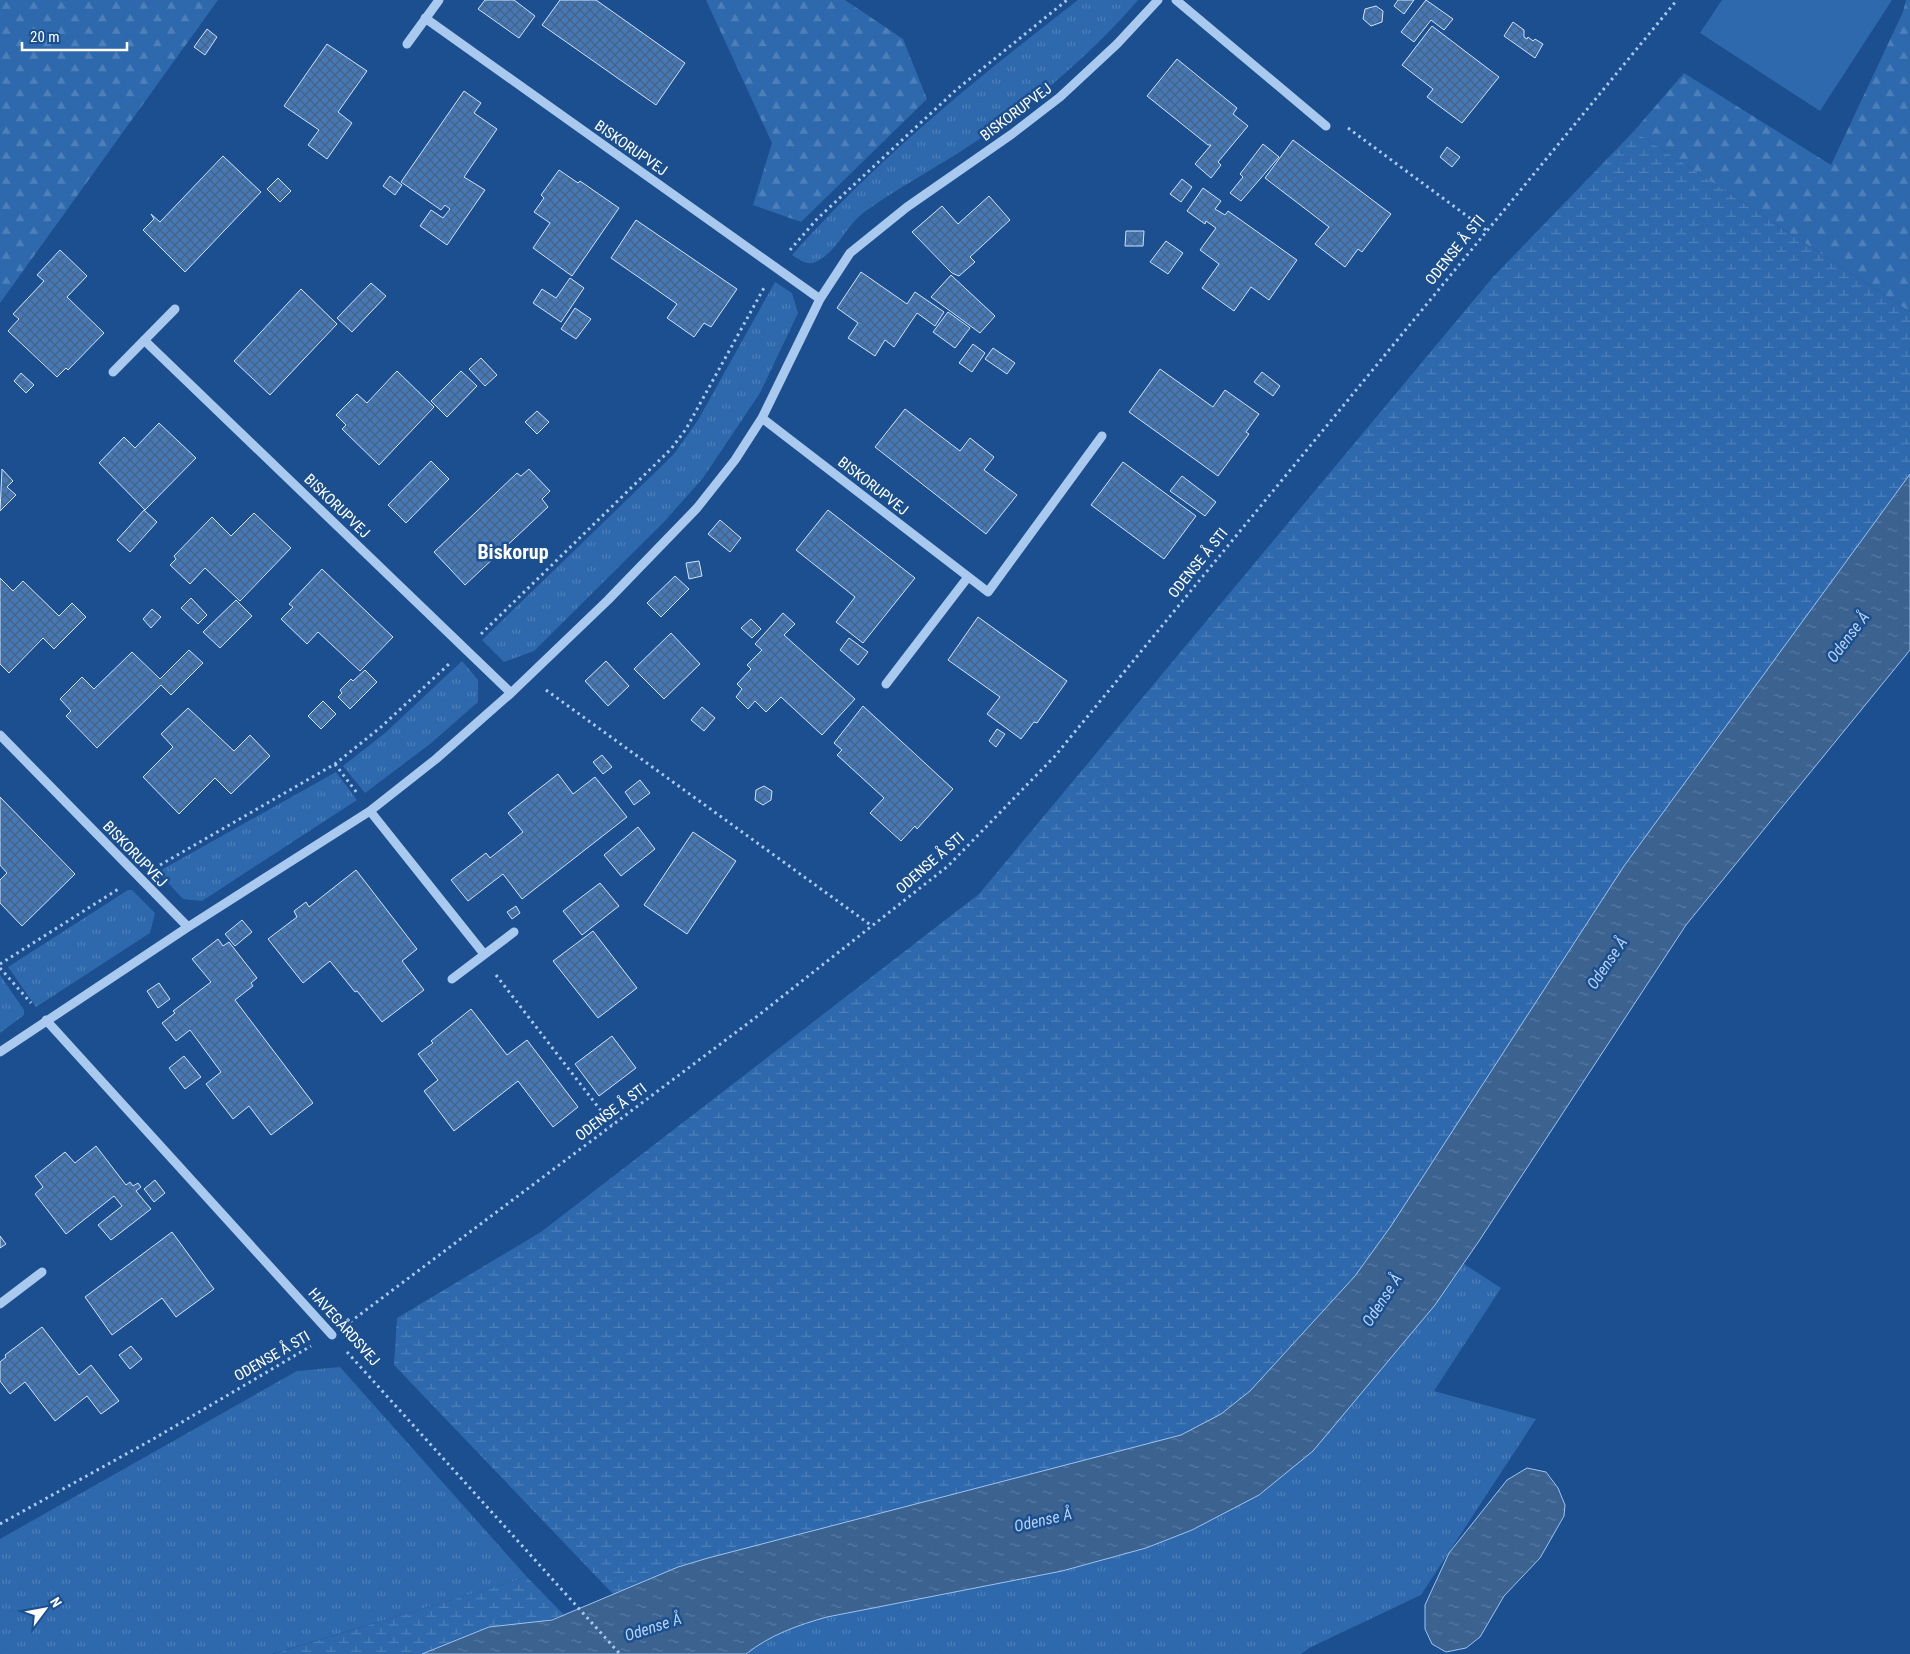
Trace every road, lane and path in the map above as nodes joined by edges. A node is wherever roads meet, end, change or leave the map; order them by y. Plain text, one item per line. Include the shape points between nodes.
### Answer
1 (439, 0) edge
2 (1067, 0) edge
3 (1158, 0) edge
4 (1176, 0) edge
5 (1677, 0) edge
6 (425, 18) junction
7 (407, 44) dead end
8 (1326, 126) joint
9 (1486, 230) junction
10 (775, 267) junction
11 (820, 299) junction
12 (174, 309) dead end
13 (144, 340) junction
14 (113, 372) dead end
15 (762, 418) junction
16 (1102, 436) dead end
17 (968, 576) junction
18 (466, 649) junction
19 (527, 677) junction
20 (886, 684) dead end
21 (511, 693) junction
22 (0, 735) edge
23 (335, 764) junction
24 (370, 811) junction
25 (138, 876) junction
26 (872, 926) junction
27 (188, 927) junction
28 (514, 932) dead end
29 (482, 956) junction
30 (0, 966) edge
31 (452, 978) dead end
32 (46, 1020) junction
33 (0, 1052) edge
34 (612, 1125) junction
35 (42, 1272) dead end
36 (0, 1304) edge
37 (332, 1335) junction
38 (0, 1524) edge
39 (620, 1654) edge

1 - 6 street
2 - 10 path via 956,90 817,219
3 - 11 street, BISKORUPVEJ via 1060,97 907,207 850,253
4 - 8 street
5 - 9 path, ODENSE Å STI
6 - 7 street
6 - 10 street, BISKORUPVEJ
8 - 9 path via 1339,122
9 - 26 path, ODENSE Å STI via 1055,756 948,866
10 - 11 street, BISKORUPVEJ
10 - 18 path via 686,429 671,449
11 - 15 street, BISKORUPVEJ
12 - 13 street
13 - 14 street
13 - 18 street, BISKORUPVEJ
15 - 17 street, BISKORUPVEJ
15 - 19 street, BISKORUPVEJ via 735,460 697,508
16 - 17 street, BISKORUPVEJ via 988,592
17 - 20 street
18 - 21 street, BISKORUPVEJ
18 - 23 path via 381,727
19 - 21 street, BISKORUPVEJ
19 - 26 path
21 - 24 street, BISKORUPVEJ
22 - 25 street, BISKORUPVEJ
23 - 24 path
23 - 25 path
24 - 27 street, BISKORUPVEJ
24 - 29 street
25 - 27 street, BISKORUPVEJ
25 - 30 path
26 - 34 path, ODENSE Å STI
27 - 32 street, BISKORUPVEJ
28 - 29 street
29 - 31 street
29 - 34 path
30 - 32 path
32 - 33 street, BISKORUPVEJ
32 - 37 street, HAVEGÅRDSVEJ
34 - 37 path, ODENSE Å STI
35 - 36 street
37 - 38 path, ODENSE Å STI
37 - 39 path, HAVEGÅRDSVEJ

